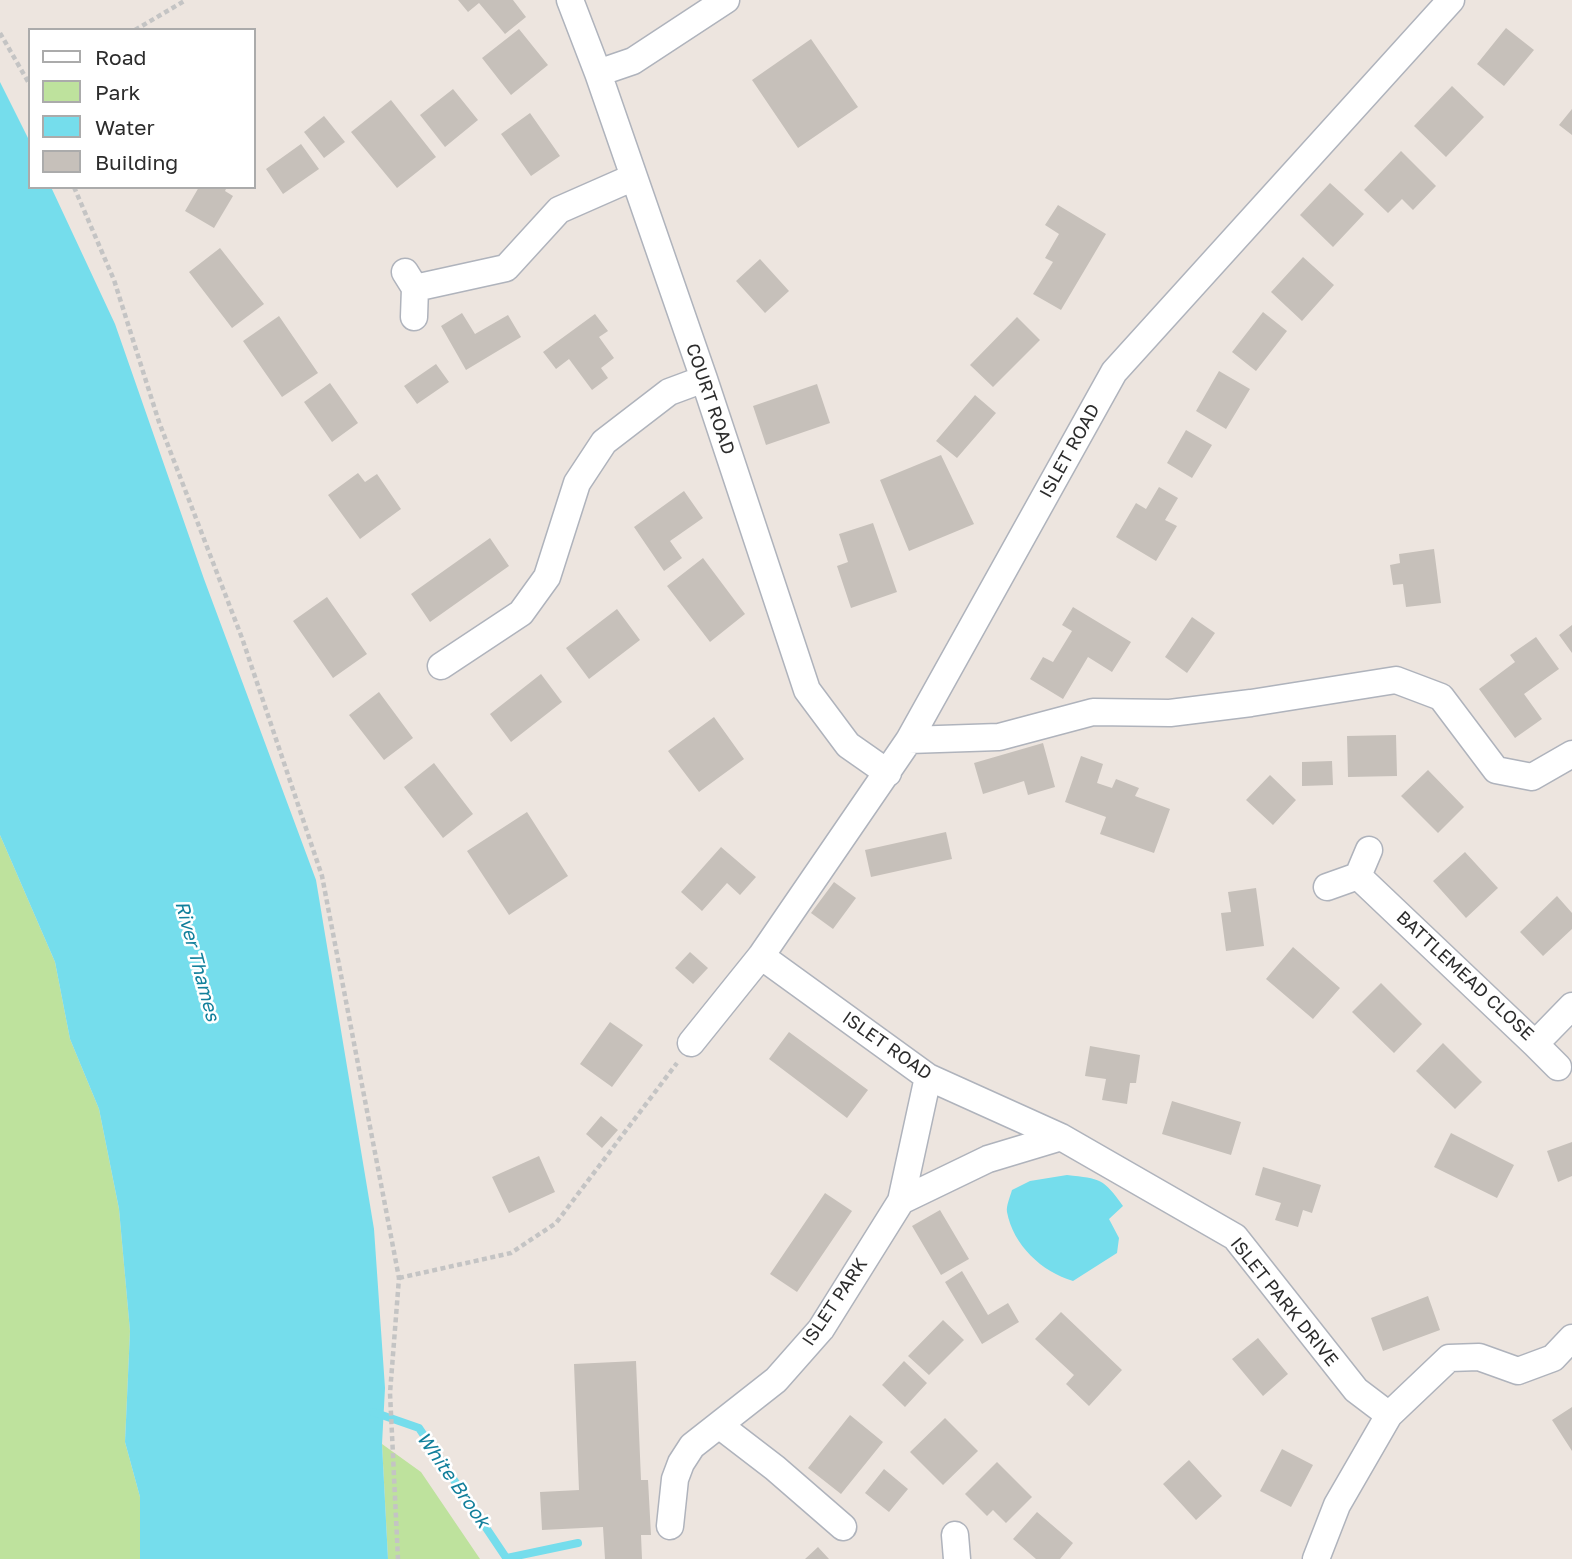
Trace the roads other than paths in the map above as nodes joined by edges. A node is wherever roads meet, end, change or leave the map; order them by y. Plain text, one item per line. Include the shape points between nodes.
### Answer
1 (570, 0) edge
2 (726, 0) edge
3 (1451, 0) edge
4 (598, 72) junction
5 (634, 177) junction
6 (414, 317) dead end
7 (704, 379) junction
8 (441, 666) dead end
9 (909, 740) junction
10 (1572, 754) edge
11 (888, 773) junction
12 (1370, 849) dead end
13 (1357, 876) junction
14 (1327, 887) dead end
15 (761, 956) junction
16 (1572, 1006) edge
17 (691, 1044) road end
18 (1535, 1044) junction
19 (1558, 1067) dead end
20 (928, 1077) junction
21 (1061, 1137) junction
22 (901, 1201) junction
23 (1572, 1338) edge
24 (1389, 1415) junction
25 (719, 1425) junction
26 (670, 1526) dead end
27 (843, 1527) dead end
28 (1316, 1559) edge

1 - 4 street, COURT ROAD
2 - 4 street via 633,61
3 - 9 street, ISLET ROAD via 1114,372
4 - 5 street, COURT ROAD
5 - 6 street via 559,210 506,268 410,280
5 - 7 street, COURT ROAD
7 - 8 street via 669,392 604,442 577,483 547,577 521,613
7 - 11 street, COURT ROAD via 807,690 848,745
9 - 10 street via 999,737 1093,712 1170,713 1396,680 1441,697 1496,770 1532,777
9 - 11 street, ISLET ROAD
11 - 15 street, ISLET ROAD
12 - 13 street
13 - 14 street
13 - 18 street, BATTLEMEAD CLOSE
15 - 17 street, ISLET ROAD
15 - 20 street, ISLET ROAD
16 - 18 street, BATTLEMEAD CLOSE
18 - 19 street
20 - 21 street, ISLET ROAD
20 - 22 street, ISLET PARK
21 - 22 street via 988,1159
21 - 24 street, ISLET PARK DRIVE via 1235,1237 1356,1390
22 - 25 street, ISLET PARK via 821,1329 776,1380
23 - 24 street via 1553,1358 1518,1371 1479,1357 1449,1358
24 - 28 street via 1337,1505
25 - 26 street, ISLET PARK via 692,1446 681,1463
25 - 27 street

